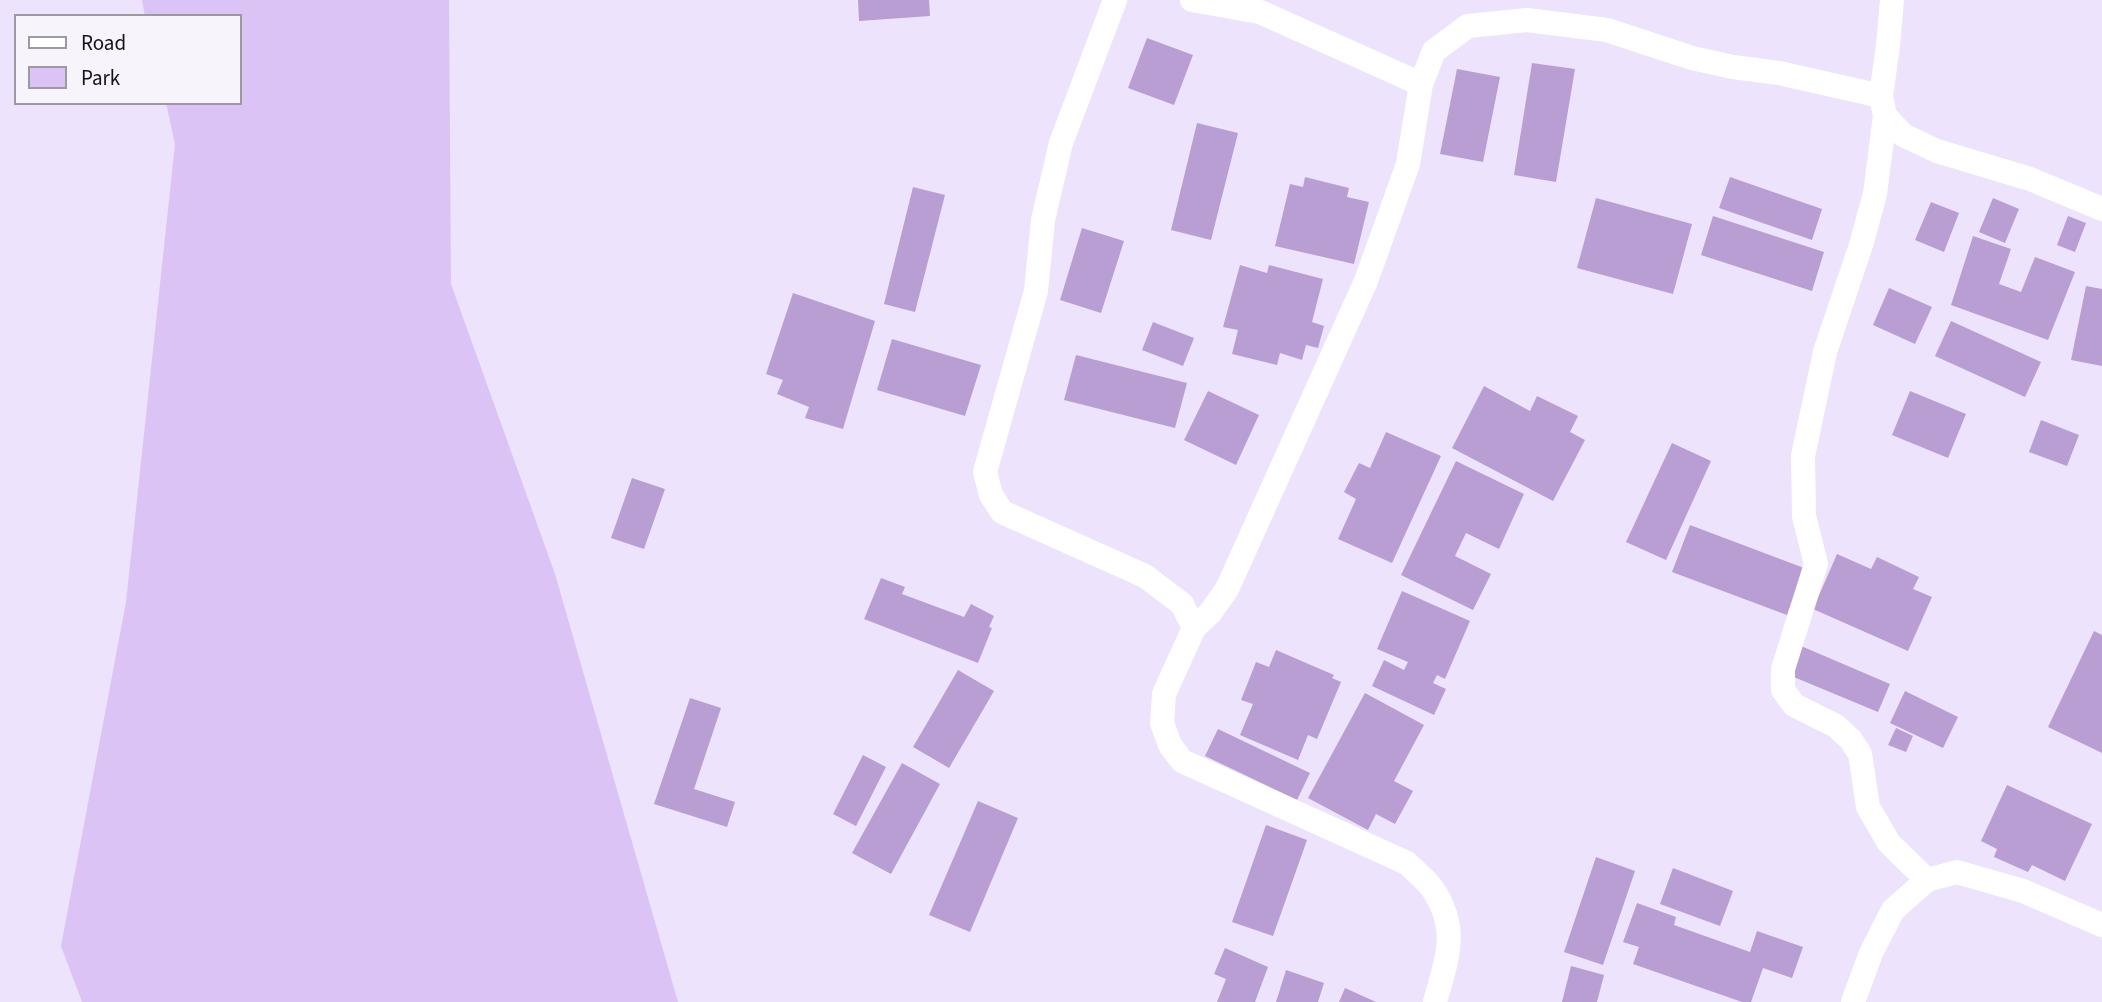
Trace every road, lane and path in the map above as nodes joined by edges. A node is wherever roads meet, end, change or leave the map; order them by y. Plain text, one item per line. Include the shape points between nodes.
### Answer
1 (1115, 0) edge
2 (1192, 0) edge
3 (1892, 0) edge
4 (1421, 84) junction
5 (1883, 106) junction
6 (2102, 209) edge
7 (1194, 628) junction
8 (1927, 880) junction
9 (2102, 925) edge
10 (1435, 1002) edge
11 (1853, 1002) edge

1 - 7 street via 1061,143 1043,220 1035,291 985,471 991,495 1002,512 1145,576 1182,604
2 - 4 street via 1260,12
3 - 5 street
4 - 5 street via 1434,51 1468,26 1527,20 1607,30 1692,58 1779,72
4 - 7 street via 1408,164 1366,281 1227,589
5 - 6 street via 1903,135 1937,151 2030,179
5 - 8 street via 1875,194 1825,352 1803,456 1804,516 1816,564 1783,669 1783,690 1794,705 1836,726 1852,740 1860,754 1868,807 1889,844
7 - 10 street via 1164,694 1162,723 1170,745 1182,761 1407,863 1434,890 1447,919 1450,948
8 - 9 street via 1957,872 2023,891
8 - 11 street via 1892,910

